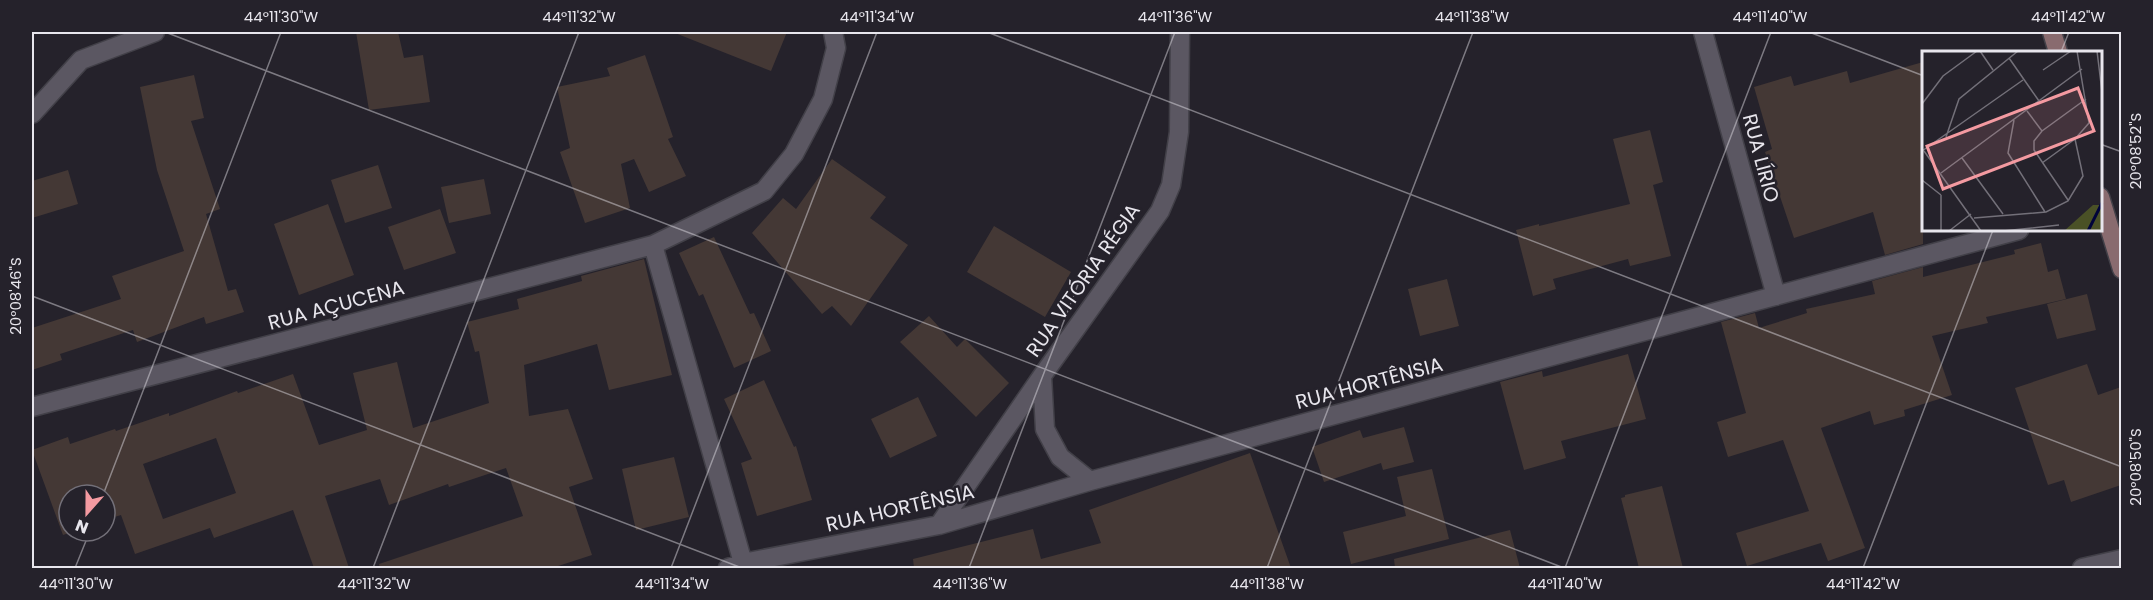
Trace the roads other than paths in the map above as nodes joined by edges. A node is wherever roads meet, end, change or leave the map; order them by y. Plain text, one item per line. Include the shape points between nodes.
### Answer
1 (155, 32) edge
2 (833, 32) edge
3 (1180, 32) edge
4 (1703, 32) edge
5 (2052, 32) edge
6 (2058, 51) edge
7 (32, 114) edge
8 (2102, 207) edge
9 (2015, 231) edge
10 (652, 245) junction
11 (2121, 269) edge
12 (1776, 296) junction
13 (1042, 376) junction
14 (32, 407) edge
15 (1090, 481) junction
16 (939, 525) junction
17 (2121, 559) edge
18 (736, 566) edge
19 (2082, 568) edge

1 - 7 street via 81,60
2 - 10 street, RUA AÇUCENA via 836,48 823,99 794,154 764,191
3 - 13 street, RUA VITÓRIA RÉGIA via 1179,132 1171,185 1160,211
4 - 12 street, RUA LÍRIO
5 - 6 street
8 - 11 street
9 - 12 street, RUA HORTÊNSIA
10 - 14 street, RUA AÇUCENA
10 - 18 street
12 - 15 street, RUA HORTÊNSIA
13 - 15 street via 1045,429 1060,457
13 - 16 street, RUA VITÓRIA RÉGIA
15 - 16 street, RUA HORTÊNSIA
16 - 18 street, RUA HORTÊNSIA
17 - 19 street

